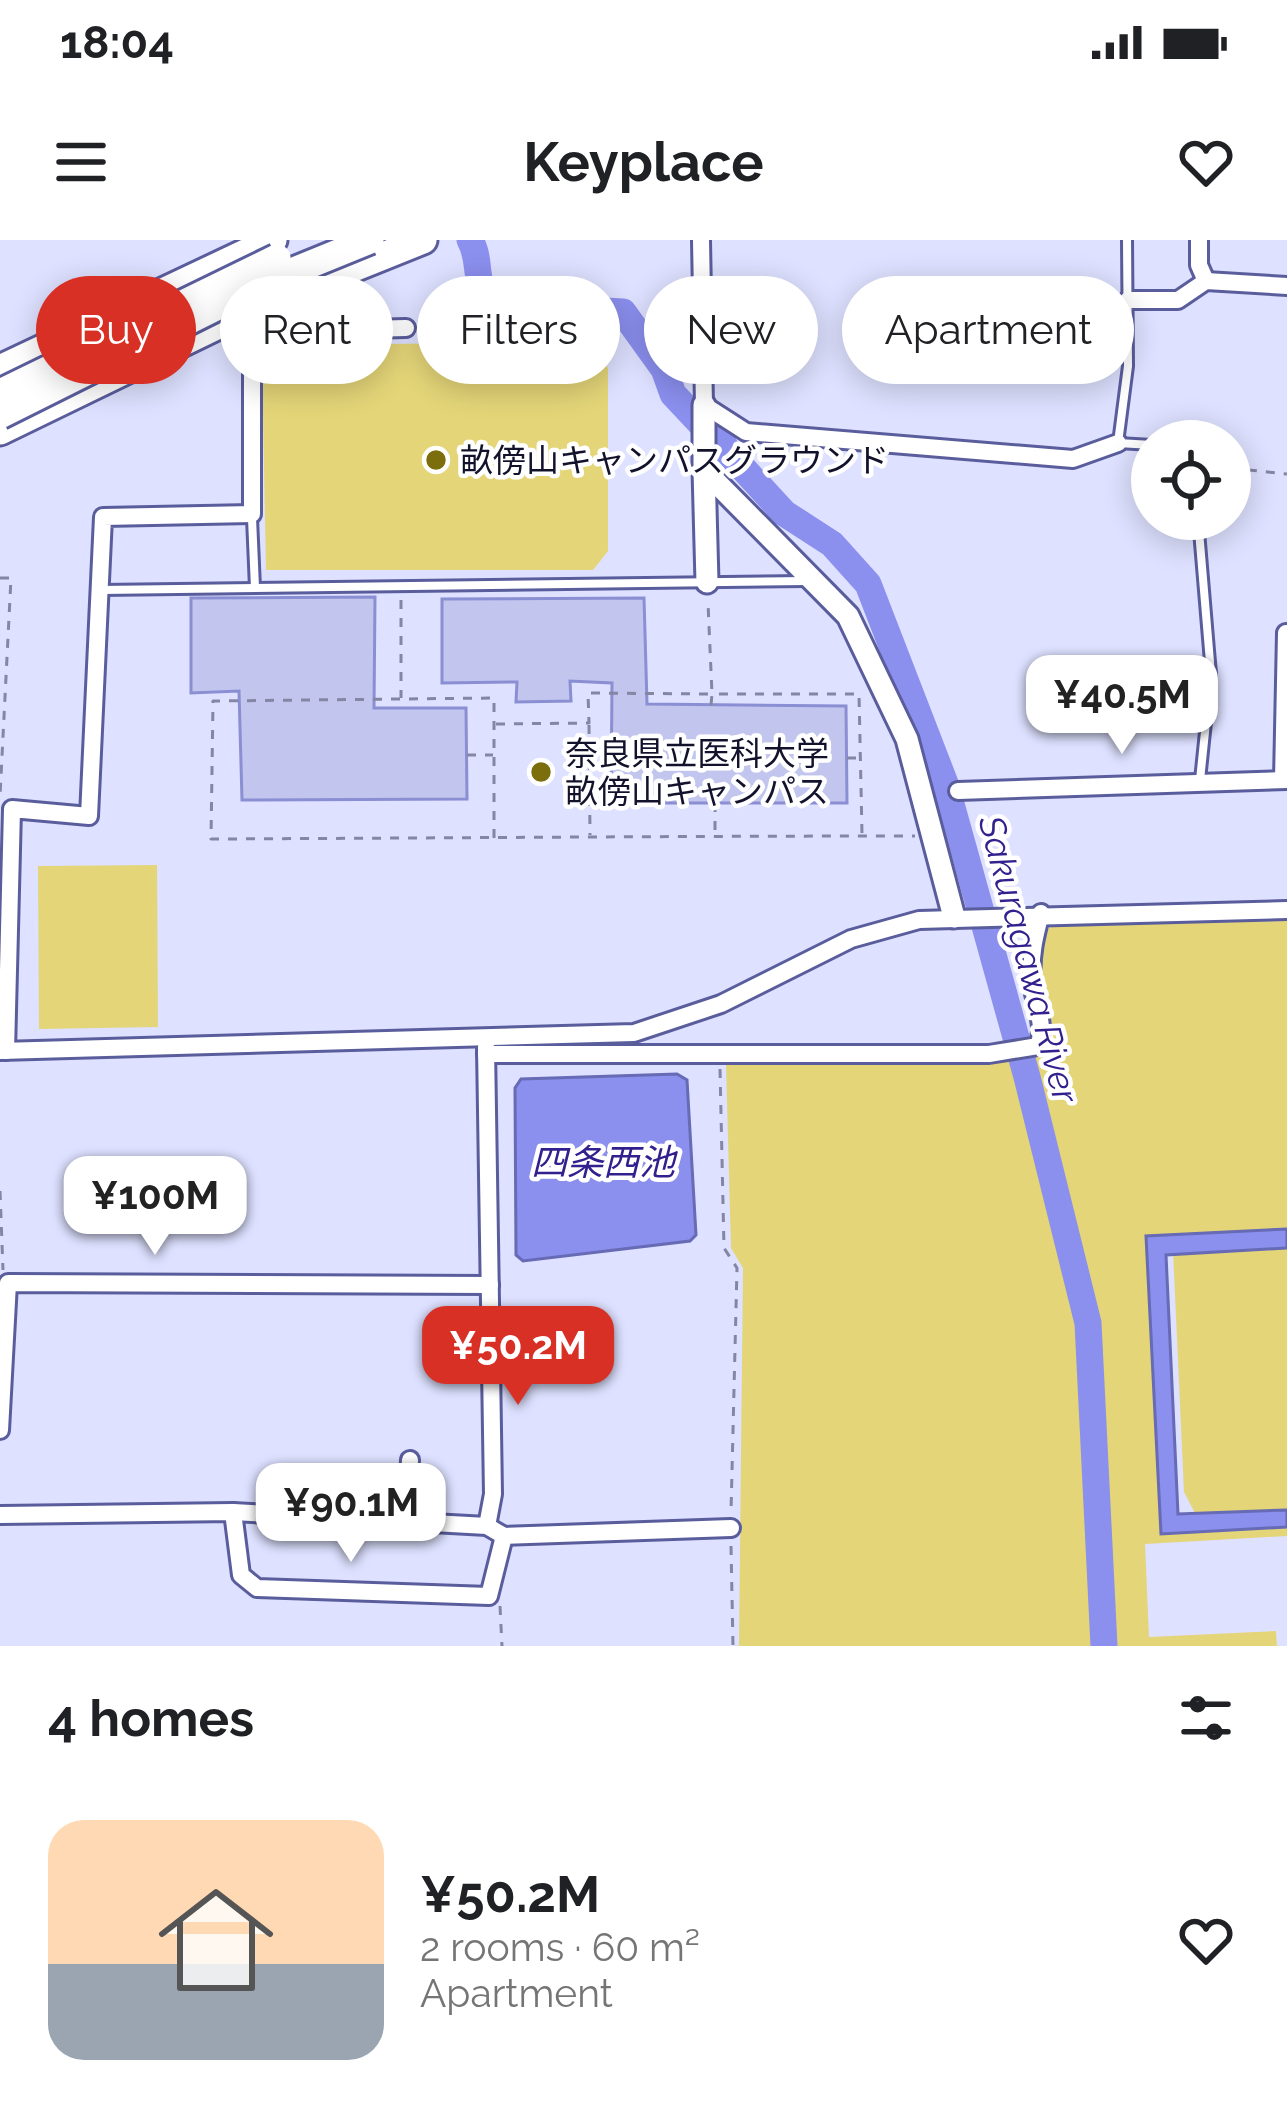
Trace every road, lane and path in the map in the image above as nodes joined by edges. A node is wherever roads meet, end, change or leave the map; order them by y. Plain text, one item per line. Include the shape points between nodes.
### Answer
1 (273, 240) edge
2 (320, 240) edge
3 (370, 240) edge
4 (423, 240) edge
5 (700, 240) edge
6 (1127, 240) edge
7 (1199, 240) edge
8 (231, 248) edge
9 (346, 276) edge
10 (1128, 276) edge
11 (1206, 281) junction
12 (1287, 286) edge
13 (1134, 300) edge
14 (393, 327) edge
15 (406, 328) dead end
16 (220, 334) edge
17 (0, 369) edge
18 (251, 384) edge
19 (1126, 384) edge
20 (0, 392) edge
21 (704, 405) junction
22 (0, 415) edge
23 (0, 431) edge
24 (1118, 443) junction
25 (1131, 444) edge
26 (704, 470) junction
27 (1251, 471) edge
28 (1287, 474) edge
29 (252, 514) junction
30 (1200, 540) edge
31 (0, 578) edge
32 (817, 581) junction
33 (707, 582) junction
34 (401, 586) junction
35 (255, 588) junction
36 (100, 590) junction
37 (1286, 632) edge
38 (712, 694) junction
39 (350, 699) junction
40 (401, 699) junction
41 (711, 705) dead end
42 (350, 708) dead end
43 (589, 723) junction
44 (494, 724) junction
45 (611, 753) dead end
46 (589, 754) junction
47 (467, 755) dead end
48 (495, 755) junction
49 (847, 758) dead end
50 (860, 758) junction
51 (1200, 780) junction
52 (1285, 780) edge
53 (958, 791) dead end
54 (3, 796) edge
55 (715, 803) dead end
56 (862, 836) junction
57 (934, 836) junction
58 (590, 837) junction
59 (715, 837) junction
60 (494, 838) junction
61 (1287, 910) edge
62 (1041, 913) junction
63 (954, 917) junction
64 (486, 1046) junction
65 (3, 1051) edge
66 (720, 1053) junction
67 (0, 1191) edge
68 (8, 1283) junction
69 (490, 1285) junction
70 (0, 1430) edge
71 (410, 1460) dead end
72 (232, 1512) junction
73 (0, 1515) edge
74 (407, 1520) junction
75 (487, 1526) junction
76 (731, 1528) junction
77 (504, 1536) junction
78 (489, 1596) junction
79 (502, 1646) edge
80 (733, 1646) edge

1 - 8 highway
2 - 20 highway, bridge
3 - 22 highway, bridge via 262,284
4 - 9 highway
5 - 21 street
6 - 10 lane
7 - 11 street
8 - 17 highway
11 - 12 street
11 - 13 street via 1178,300
14 - 15 street
16 - 23 highway
18 - 29 street
19 - 24 lane
21 - 24 street via 746,432 1072,458
21 - 26 street
24 - 25 lane
26 - 32 street
26 - 33 street
27 - 28 path
29 - 35 lane
29 - 36 street via 103,517
30 - 51 lane via 1210,674
31 - 54 path via 10,578
32 - 33 lane
32 - 57 street via 848,616 907,739
33 - 34 lane
33 - 38 path
34 - 35 lane
34 - 40 path
35 - 36 lane
36 - 65 street via 89,816 12,809
37 - 52 street
38 - 41 path
38 - 43 path via 588,693
38 - 50 path via 859,694
39 - 40 path
39 - 42 path
39 - 60 path via 212,701 211,839
40 - 44 path via 494,698
43 - 44 path
43 - 46 path
44 - 48 path
45 - 46 path
46 - 58 path
47 - 48 path
48 - 60 path
49 - 50 path
50 - 56 path
51 - 52 street
51 - 53 street
55 - 59 path
56 - 57 path
56 - 59 path
57 - 63 street
58 - 59 path
58 - 60 path
61 - 62 street
62 - 63 street
62 - 66 street via 1031,950 1044,1032 1038,1046 989,1054
63 - 64 street via 851,939 721,1004 634,1033
64 - 65 street
64 - 66 street
64 - 69 street
66 - 76 path via 724,1248 737,1268
67 - 68 path
68 - 69 street
68 - 70 street
69 - 75 street
71 - 74 street
72 - 73 street
72 - 74 street
72 - 78 street via 241,1575 256,1588
74 - 75 street
75 - 77 street
76 - 77 street
76 - 80 path
77 - 78 street
78 - 79 path via 499,1597

